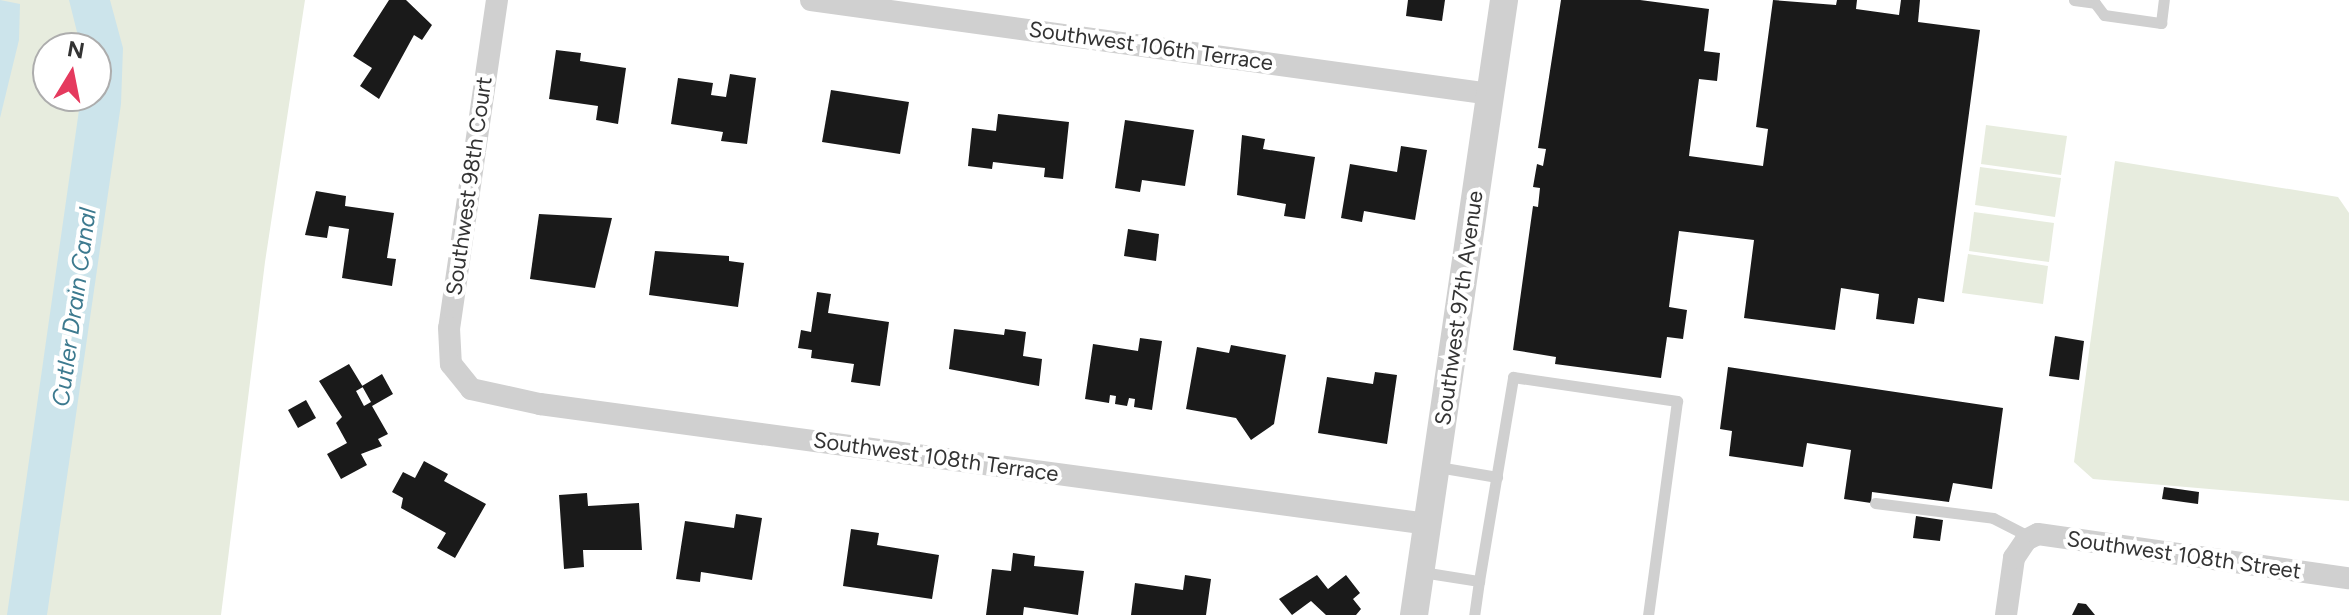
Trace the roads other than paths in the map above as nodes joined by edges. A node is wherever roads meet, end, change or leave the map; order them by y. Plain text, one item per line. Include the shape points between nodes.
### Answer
1 (497, 0) edge
2 (811, 0) edge
3 (1504, 0) edge
4 (2074, 0) edge
5 (2164, 0) edge
6 (1490, 94) junction
7 (454, 371) joint
8 (1436, 466) junction
9 (1497, 477) junction
10 (1875, 503) dead end
11 (1427, 524) junction
12 (2026, 540) junction
13 (1420, 572) junction
14 (2349, 578) edge
15 (1479, 581) junction
16 (1414, 615) edge
17 (1474, 615) edge
18 (1648, 615) edge
19 (2006, 615) edge

1 - 7 street, Southwest 98th Court via 449,328
2 - 6 street, Southwest 106th Terrace
3 - 6 street, Southwest 97th Avenue
4 - 5 lane via 2095,3 2104,15 2161,23
6 - 8 street, Southwest 97th Avenue
7 - 11 street, Southwest 108th Terrace via 471,389 497,398
8 - 9 lane
8 - 11 street, Southwest 97th Avenue
9 - 15 lane
9 - 18 lane via 1513,377 1677,401
10 - 12 lane via 1993,518
11 - 13 street, Southwest 97th Avenue
12 - 14 street, Southwest 108th Street
12 - 19 street via 2014,558
13 - 15 lane
13 - 16 street, Southwest 97th Avenue
15 - 17 lane

